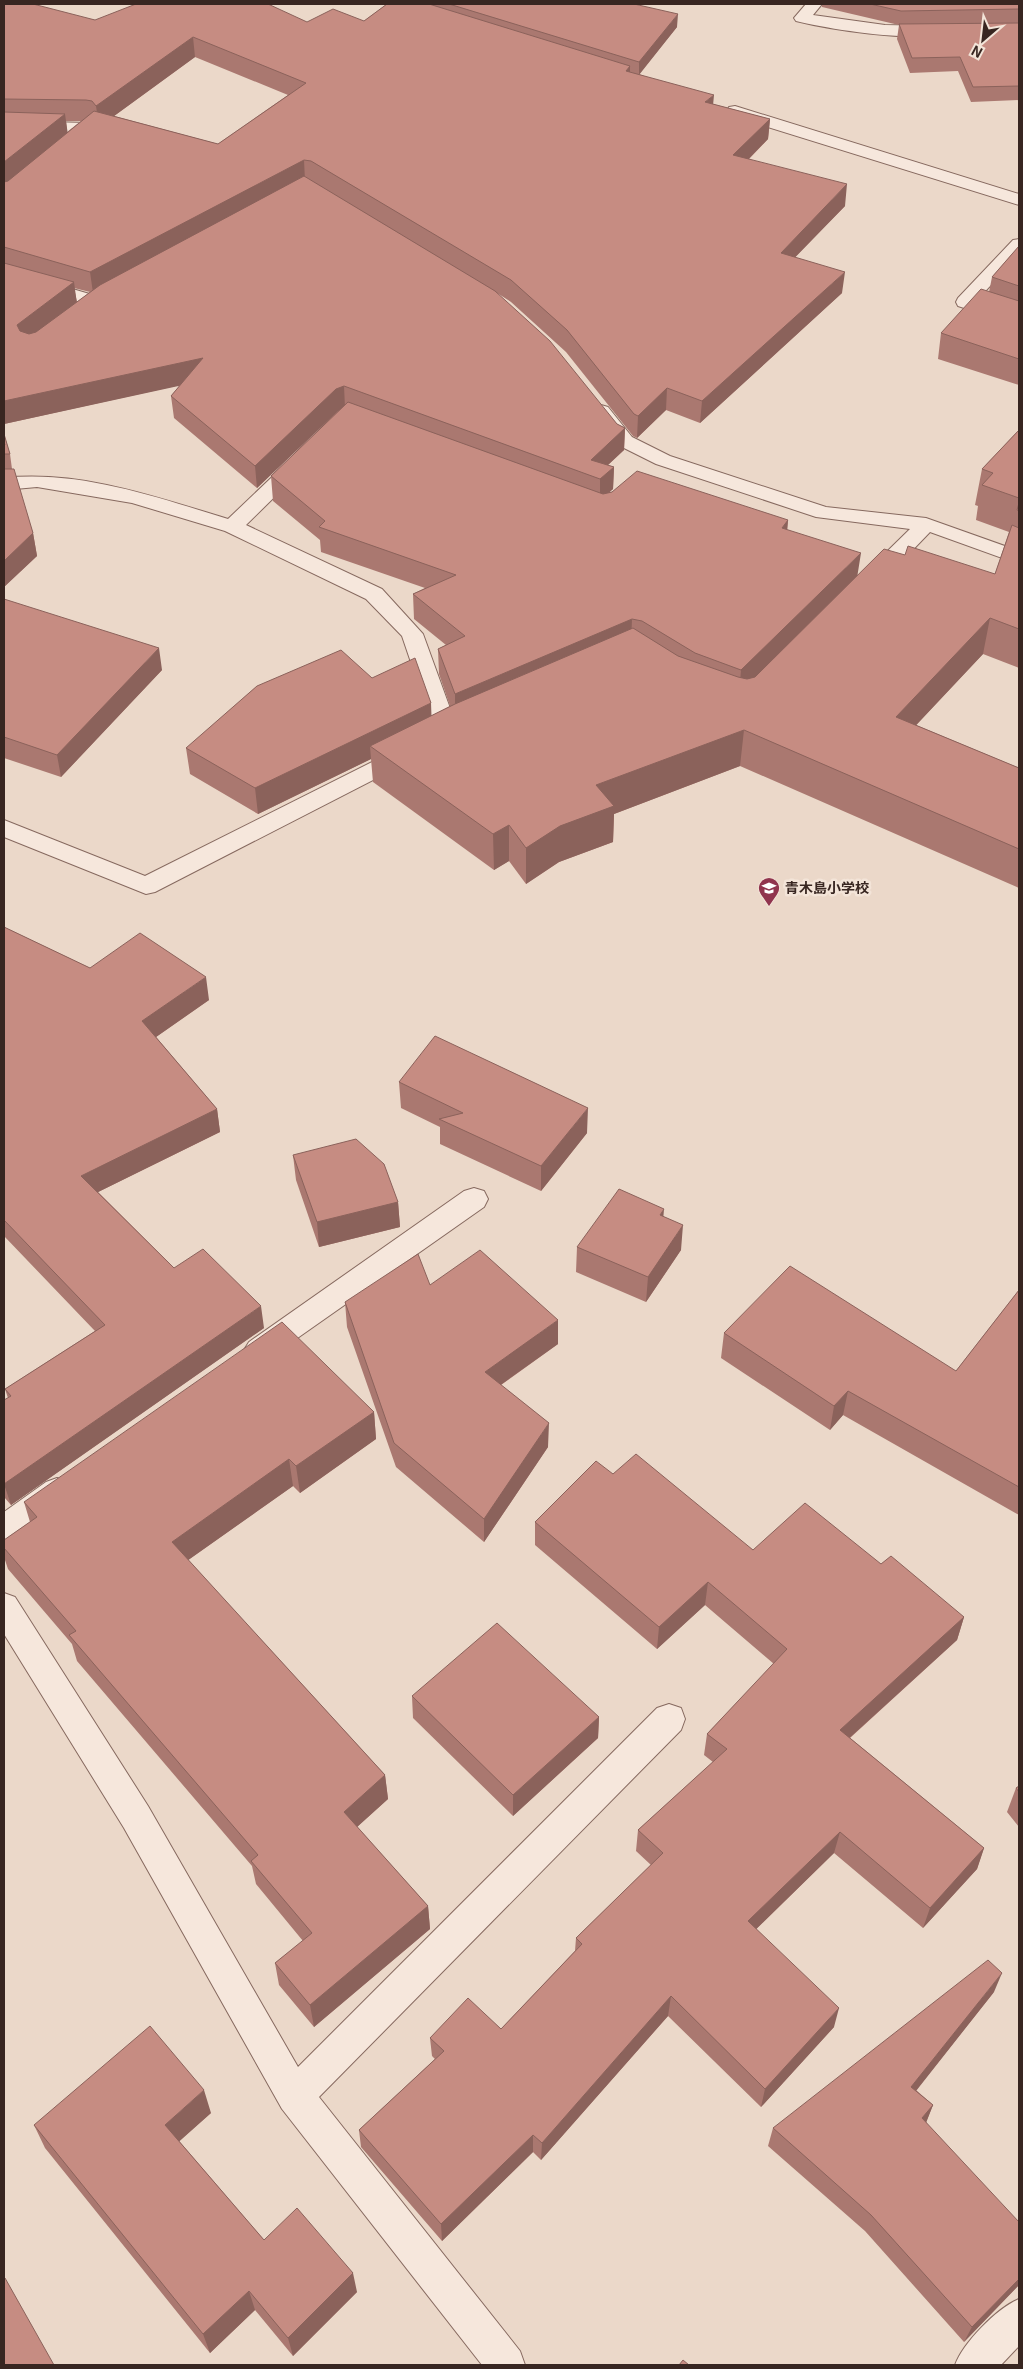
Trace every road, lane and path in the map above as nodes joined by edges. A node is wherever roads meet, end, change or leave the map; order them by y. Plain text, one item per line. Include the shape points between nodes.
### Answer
1 (814, 4) edge
2 (954, 31) edge
3 (717, 106) edge
4 (4, 126) edge
5 (58, 153) edge
6 (1019, 200) edge
7 (1019, 244) edge
8 (4, 275) edge
9 (130, 282) edge
10 (95, 301) junction
11 (80, 313) edge
12 (1019, 320) edge
13 (589, 395) edge
14 (310, 451) edge
15 (4, 484) edge
16 (926, 524) junction
17 (232, 527) junction
18 (1019, 558) edge
19 (856, 594) edge
20 (4, 828) edge
21 (474, 1199) dead end
22 (239, 1364) edge
23 (77, 1477) edge
24 (4, 1528) edge
25 (4, 1607) edge
26 (669, 1719) dead end
27 (295, 2096) junction
28 (1019, 2318) edge
29 (506, 2365) edge
30 (974, 2365) edge

1 - 2 street via 802,18 899,32
3 - 6 street
4 - 5 street via 89,128
7 - 12 street via 965,302
8 - 10 street
9 - 10 street
10 - 11 street
13 - 16 street via 625,441 655,466 824,513
14 - 17 street
15 - 17 street via 37,481 135,497
16 - 18 street
16 - 19 street
17 - 20 street via 374,594 412,634 440,737 146,886
21 - 22 street
23 - 24 street
25 - 27 street via 136,1817
26 - 27 street
27 - 29 street
28 - 30 street

